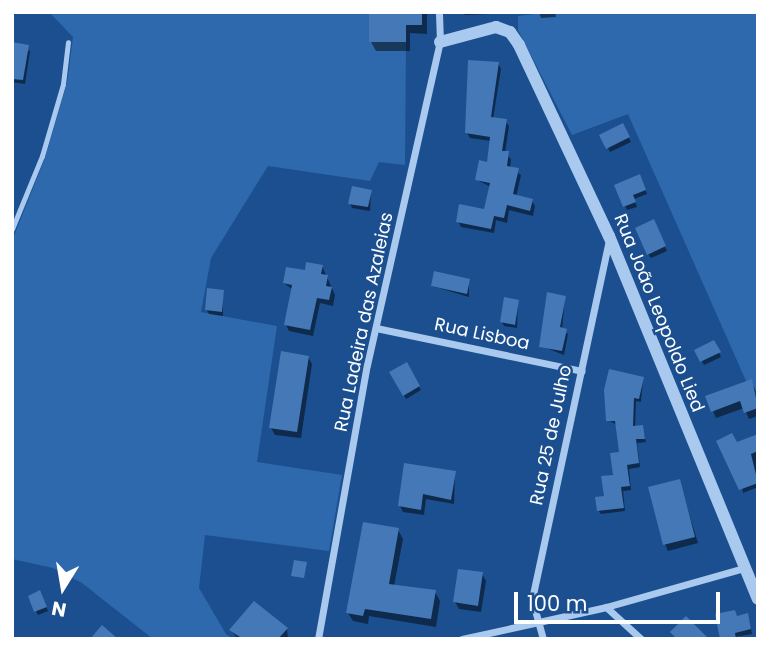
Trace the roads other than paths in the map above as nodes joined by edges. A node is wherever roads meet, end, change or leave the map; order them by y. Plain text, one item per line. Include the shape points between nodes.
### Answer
1 (439, 12) edge
2 (68, 42) dead end
3 (440, 42) junction
4 (12, 229) edge
5 (609, 236) junction
6 (376, 328) junction
7 (582, 371) junction
8 (744, 568) junction
9 (758, 599) edge
10 (606, 607) junction
11 (537, 621) junction
12 (318, 639) edge
13 (462, 639) edge
14 (543, 639) edge
15 (641, 639) edge

1 - 3 street, Rua Ladeira das Azaleias
2 - 4 lane via 63,84
3 - 5 street, Rua João Leopoldo Lied via 496,27 510,32
3 - 6 street, Rua Ladeira das Azaleias
5 - 7 street, Rua 25 de Julho
5 - 8 street, Rua João Leopoldo Lied
6 - 7 street, Rua Lisboa
6 - 12 street, Rua Ladeira das Azaleias
7 - 11 street, Rua 25 de Julho via 531,599
8 - 9 street, Rua João Leopoldo Lied
8 - 10 street
10 - 11 street
10 - 15 street
11 - 13 street
11 - 14 street, Rua 25 de Julho

